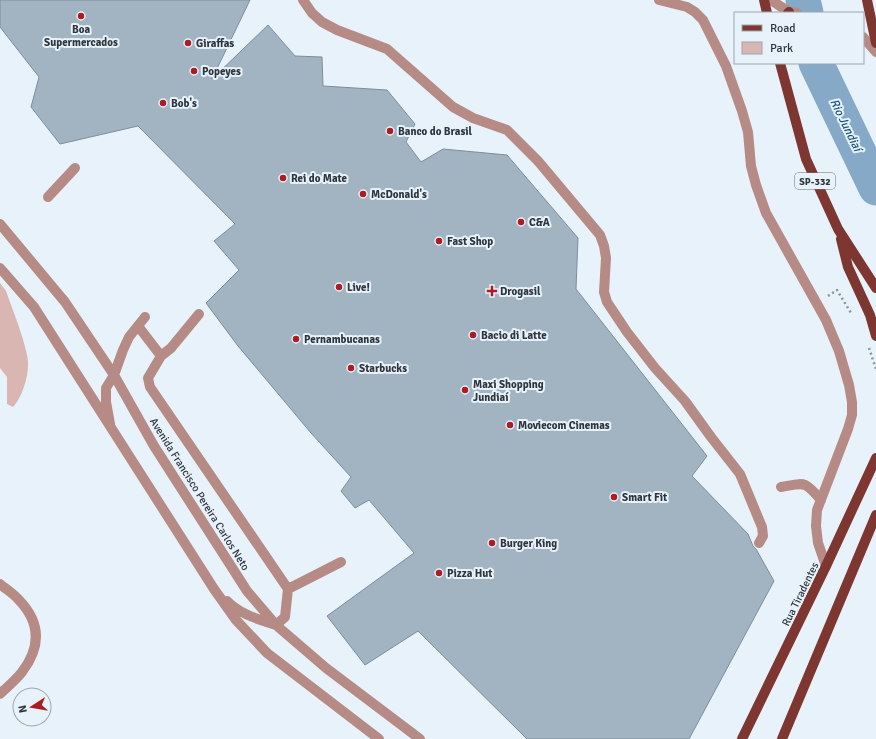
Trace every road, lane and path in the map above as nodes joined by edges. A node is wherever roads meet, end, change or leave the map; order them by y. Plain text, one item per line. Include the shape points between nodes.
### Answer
1 (302, 0) edge
2 (659, 0) edge
3 (764, 0) edge
4 (771, 0) edge
5 (867, 0) edge
6 (767, 12) edge
7 (789, 12) edge
8 (864, 38) edge
9 (876, 43) edge
10 (876, 52) edge
11 (780, 64) edge
12 (75, 168) dead end
13 (48, 197) dead end
14 (0, 224) edge
15 (838, 229) junction
16 (0, 268) edge
17 (876, 288) edge
18 (817, 303) junction
19 (199, 314) dead end
20 (145, 317) dead end
21 (853, 318) dead end
22 (138, 326) junction
23 (876, 336) edge
24 (866, 343) dead end
25 (161, 356) junction
26 (876, 368) edge
27 (114, 375) junction
28 (112, 430) junction
29 (876, 458) edge
30 (781, 487) dead end
31 (821, 500) junction
32 (876, 515) edge
33 (759, 543) dead end
34 (341, 562) dead end
35 (826, 566) junction
36 (0, 584) edge
37 (214, 589) junction
38 (288, 589) junction
39 (276, 625) junction
40 (0, 694) edge
41 (379, 739) edge
42 (420, 739) edge
43 (742, 739) edge
44 (782, 739) edge

1 - 33 street via 322,22 387,49 453,107 473,118 507,130 538,161 600,235 606,258 604,292 613,313 655,368 685,401 740,474 762,527 763,536
2 - 18 street via 687,7 703,20 726,66 742,111 748,132 751,166 766,213
3 - 6 main road
4 - 7 street
5 - 9 main road
8 - 10 street
11 - 15 main road, SP-332 via 806,159
12 - 13 street
14 - 27 street, Avenida Francisco Pereira Carlos Neto via 65,302
15 - 17 main road, SP-332
15 - 23 main road via 848,267 870,315
16 - 28 street via 34,307
18 - 21 path via 837,290
18 - 31 street via 835,340 852,402 848,429
19 - 25 street via 171,348
20 - 22 street
22 - 25 street
22 - 27 street via 129,337
24 - 26 path
25 - 38 street via 148,378 150,387
27 - 28 street via 106,388
27 - 39 street, Avenida Francisco Pereira Carlos Neto via 154,446 247,591
28 - 37 street
29 - 35 main road, Rua Tiradentes
30 - 31 street via 803,484
31 - 35 street via 816,510 816,526 818,543
32 - 44 main road
34 - 38 street
35 - 43 main road, Rua Tiradentes
36 - 40 street via 19,600 32,616 37,634 34,654 22,673
37 - 39 street via 235,608 251,617
37 - 41 street via 236,620 267,652
38 - 39 street via 285,616
39 - 42 street, Avenida Francisco Pereira Carlos Neto via 326,668

